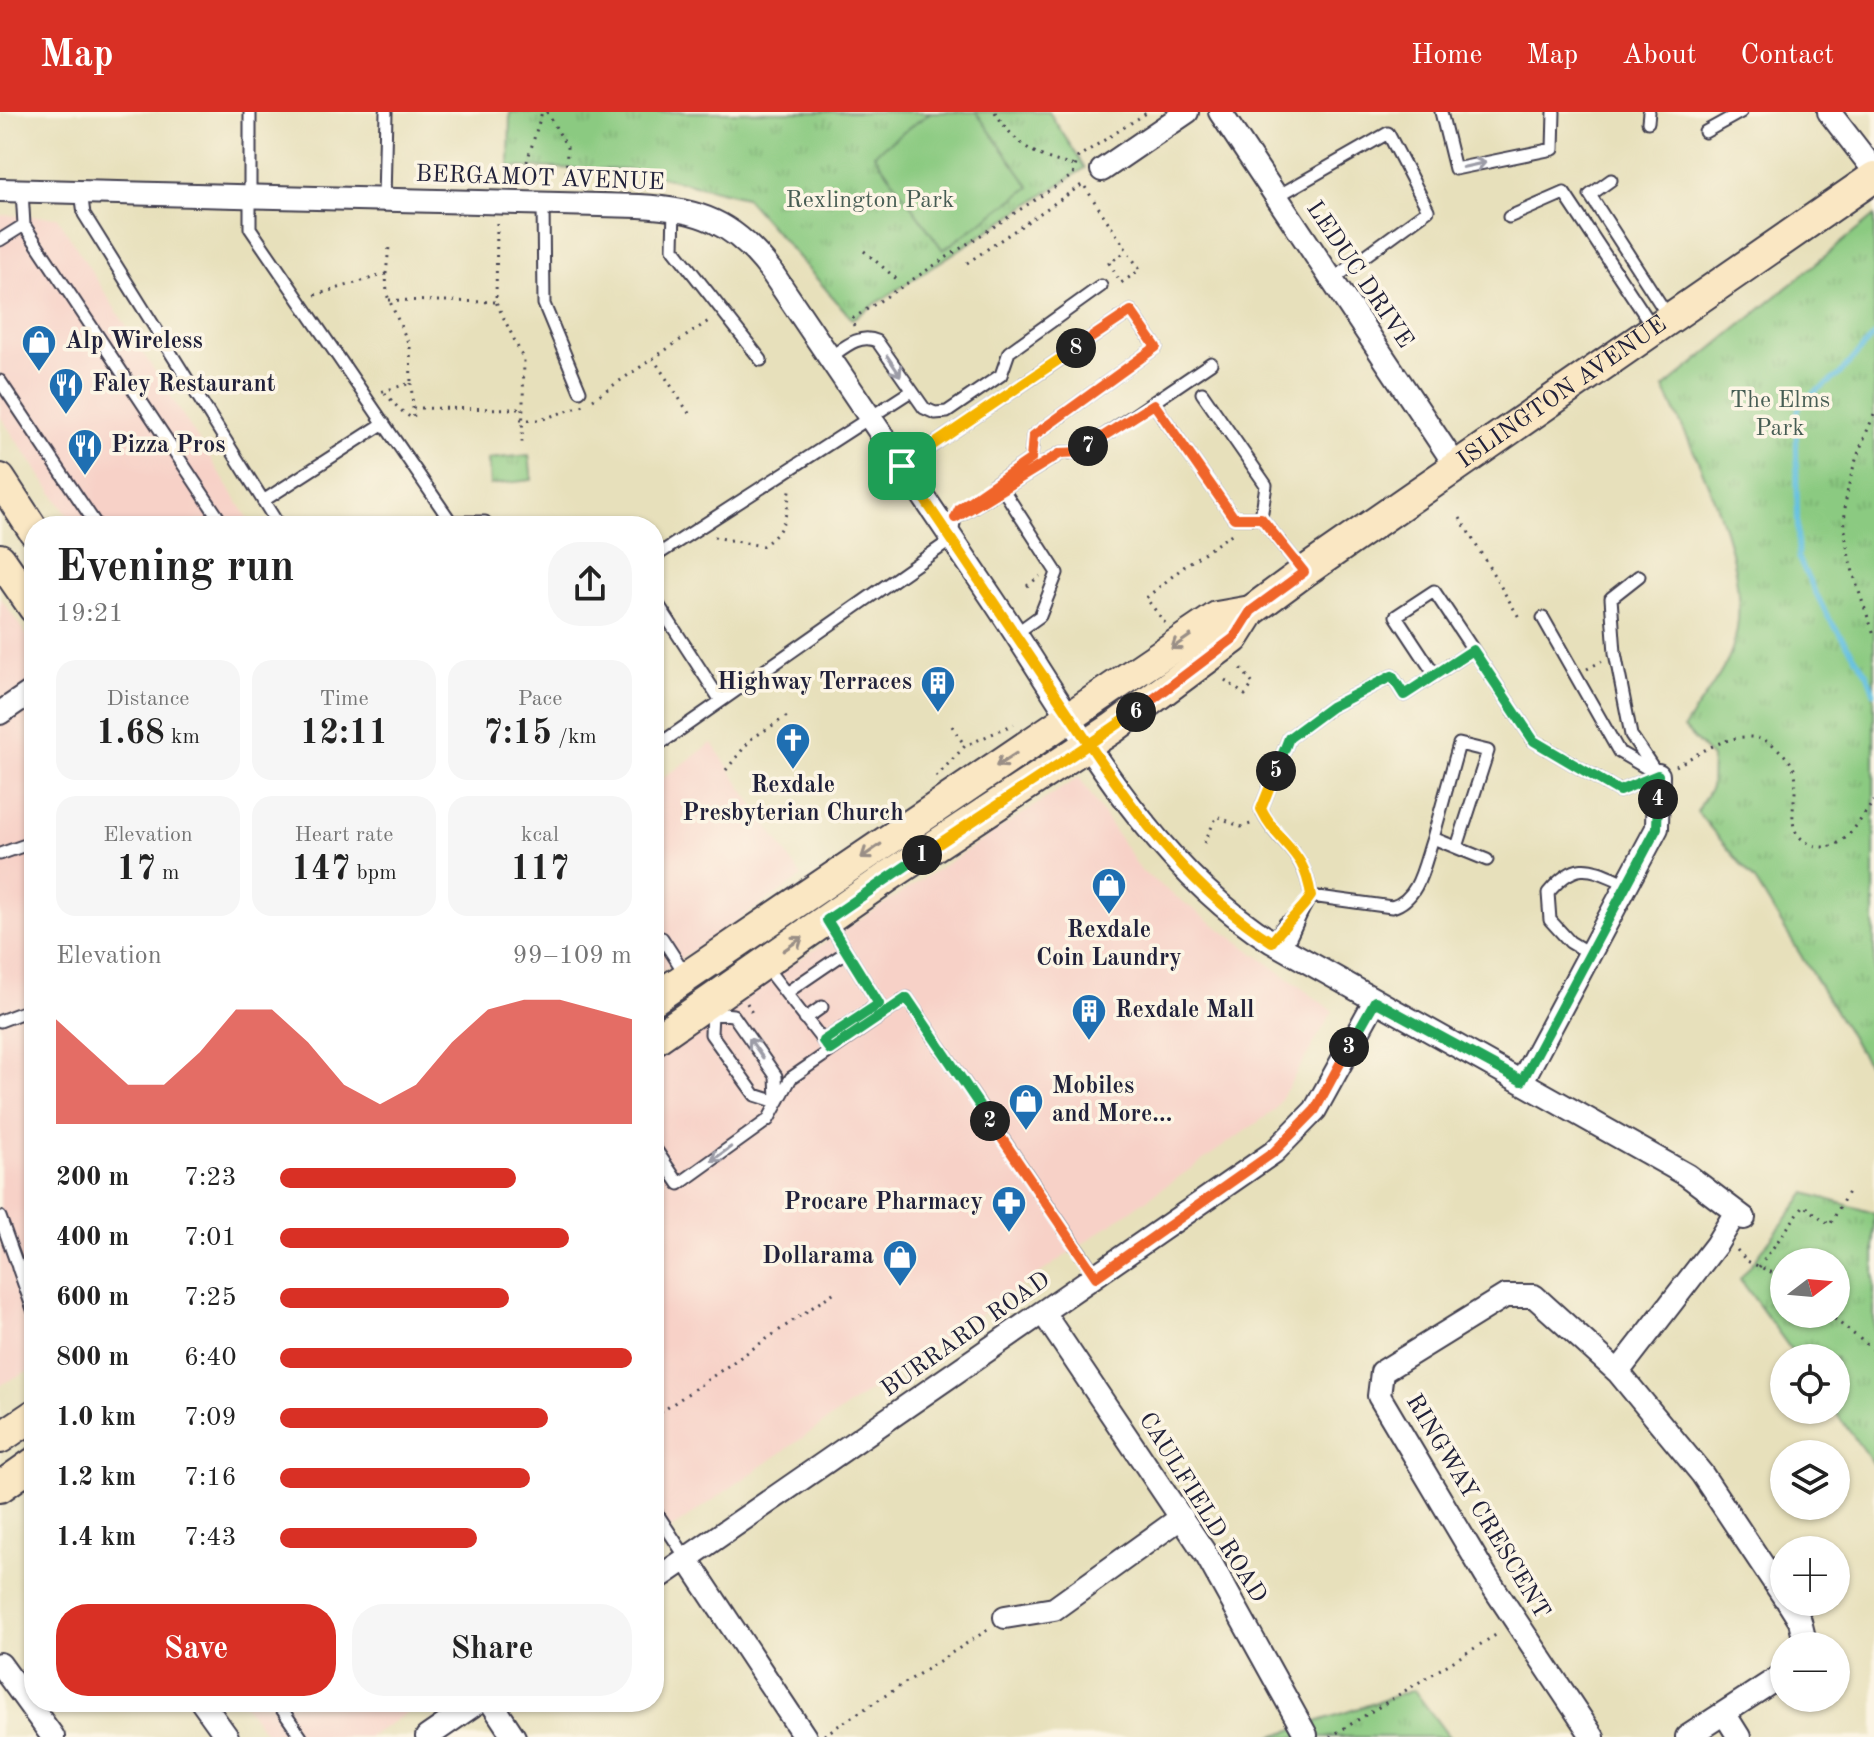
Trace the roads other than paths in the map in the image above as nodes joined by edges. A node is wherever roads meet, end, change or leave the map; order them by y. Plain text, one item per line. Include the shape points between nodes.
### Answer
1 (250, 112) edge
2 (386, 112) edge
3 (1187, 112) edge
4 (1220, 112) edge
5 (1441, 112) edge
6 (1554, 112) edge
7 (1741, 112) edge
8 (1829, 112) edge
9 (1705, 132) dead end
10 (1102, 170) dead end
11 (1874, 170) edge
12 (1874, 177) edge
13 (1611, 180) dead end
14 (11, 191) edge
15 (81, 192) junction
16 (249, 196) junction
17 (1276, 197) junction
18 (384, 200) junction
19 (543, 204) junction
20 (674, 208) junction
21 (1509, 217) dead end
22 (24, 225) junction
23 (0, 240) edge
24 (1332, 280) junction
25 (1101, 286) dead end
26 (1662, 324) junction
27 (829, 358) junction
28 (761, 360) dead end
29 (1211, 363) dead end
30 (0, 381) edge
31 (580, 391) dead end
32 (911, 391) junction
33 (1202, 393) dead end
34 (1154, 404) junction
35 (870, 418) junction
36 (384, 423) junction
37 (902, 466) junction
38 (1456, 466) junction
39 (0, 479) edge
40 (1002, 488) junction
41 (263, 501) junction
42 (24, 516) edge
43 (88, 516) edge
44 (217, 516) edge
45 (273, 516) edge
46 (447, 516) edge
47 (1258, 518) junction
48 (953, 529) junction
49 (664, 550) edge
50 (0, 559) edge
51 (1304, 572) junction
52 (1639, 576) dead end
53 (24, 594) edge
54 (1251, 611) junction
55 (664, 613) edge
56 (1543, 618) dead end
57 (1015, 634) junction
58 (1473, 650) junction
59 (1435, 675) junction
60 (24, 697) edge
61 (721, 701) junction
62 (0, 713) edge
63 (1071, 717) junction
64 (664, 741) edge
65 (1089, 744) junction
66 (1658, 775) junction
67 (1433, 838) junction
68 (24, 846) edge
69 (1457, 847) junction
70 (0, 854) edge
71 (1487, 860) dead end
72 (1627, 884) junction
73 (1311, 896) junction
74 (827, 920) junction
75 (664, 941) edge
76 (1278, 946) junction
77 (846, 952) junction
78 (1590, 954) junction
79 (763, 964) junction
80 (786, 993) junction
81 (700, 995) junction
82 (664, 998) edge
83 (1375, 1001) junction
84 (822, 1007) dead end
85 (24, 1012) edge
86 (805, 1019) junction
87 (0, 1021) edge
88 (664, 1030) edge
89 (827, 1046) junction
90 (1522, 1081) junction
91 (777, 1102) junction
92 (664, 1162) edge
93 (0, 1217) edge
94 (24, 1266) edge
95 (18, 1268) junction
96 (1096, 1277) junction
97 (24, 1284) edge
98 (1044, 1314) junction
99 (1618, 1372) junction
100 (24, 1422) edge
101 (0, 1438) edge
102 (24, 1470) edge
103 (0, 1487) edge
104 (1182, 1517) junction
105 (664, 1524) edge
106 (687, 1559) junction
107 (664, 1574) edge
108 (1770, 1576) edge
109 (1005, 1617) road end
110 (0, 1664) edge
111 (1770, 1683) edge
112 (24, 1697) edge
113 (35, 1712) edge
114 (209, 1712) edge
115 (284, 1712) edge
116 (463, 1712) edge
117 (498, 1712) edge
118 (1724, 1713) junction
119 (1306, 1735) edge
120 (53, 1737) edge
121 (227, 1737) edge
122 (301, 1737) edge
123 (427, 1737) edge
124 (514, 1737) edge
125 (805, 1737) edge
126 (1593, 1737) edge
127 (1687, 1737) edge
128 (1739, 1737) edge

1 - 16 lane
2 - 18 lane
3 - 10 street
4 - 17 street, LEDUC DRIVE
5 -> 6 lane via 1455,169 1553,149
7 - 9 lane
8 - 11 street
12 - 26 main road, ISLINGTON AVENUE
13 - 26 lane via 1590,195
14 - 15 street, BERGAMOT AVENUE
14 - 22 lane
15 - 16 street, BERGAMOT AVENUE
15 - 41 lane via 84,214
16 - 18 street, BERGAMOT AVENUE
16 - 36 lane via 250,228
17 - 24 street, LEDUC DRIVE
17 - 24 lane via 1388,133 1428,210
18 - 19 street, BERGAMOT AVENUE
19 - 20 street, BERGAMOT AVENUE
19 - 31 lane via 544,304
20 - 27 street, BERGAMOT AVENUE via 714,219 750,243
20 - 28 lane via 673,248
21 - 26 lane via 1564,193
22 - 23 lane
22 - 44 lane
24 - 38 street, LEDUC DRIVE
25 - 32 lane via 1009,352 1001,375 947,412 924,408
26 - 38 main road, ISLINGTON AVENUE
27 -> 32 lane via 868,337 877,341
27 - 35 street, BERGAMOT AVENUE
29 - 34 lane
30 - 43 lane
32 - 35 lane
33 - 47 lane via 1266,485
34 - 40 lane via 1080,452 1061,453
34 - 47 lane via 1234,518
35 - 37 street, BERGAMOT AVENUE
35 - 49 lane
36 - 41 lane
36 - 46 lane
37 - 48 street, BERGAMOT AVENUE
37 - 48 lane via 1131,311 1156,347 1033,436 1031,459 960,508
38 - 51 main road, ISLINGTON AVENUE
39 - 42 main road
40 - 48 lane
40 - 57 lane via 1057,573 1040,616
41 - 45 lane
47 - 51 lane
48 - 57 street, BERGAMOT AVENUE
48 - 61 lane
50 - 53 main road
51 - 54 main road, ISLINGTON AVENUE
52 - 66 lane via 1611,598 1615,653 1631,735
54 -> 63 main road, ISLINGTON AVENUE via 1217,617
54 - 65 main road, ISLINGTON AVENUE via 1234,638
55 - 61 lane
56 - 66 lane via 1619,752
57 - 63 street, BERGAMOT AVENUE
58 - 59 lane
58 - 59 lane via 1434,591 1421,599 1396,616
58 - 66 lane via 1534,741 1619,791
59 - 73 lane via 1404,695 1392,676 1331,707 1289,738 1261,809 1301,859
60 - 62 street
61 - 64 lane
63 - 65 street, BERGAMOT AVENUE
63 -> 81 main road, ISLINGTON AVENUE
65 - 74 main road, ISLINGTON AVENUE
65 - 76 street, BERGAMOT AVENUE via 1169,854 1237,918
66 - 72 street via 1657,828
67 - 69 lane
67 - 69 lane via 1459,744 1488,751
67 - 73 lane via 1405,904 1392,907
68 - 70 lane
69 - 71 lane
72 - 78 street
72 - 78 lane via 1588,867 1564,873 1548,893 1550,920
73 - 76 lane via 1298,916 1285,923
74 - 77 lane
79 -> 74 main road, ISLINGTON AVENUE
75 - 81 lane
76 - 83 street, BERGAMOT AVENUE
77 - 80 lane
77 - 89 lane via 858,980 879,1004
78 - 90 street
79 - 80 lane
79 - 81 main road, ISLINGTON AVENUE
80 - 86 lane
81 - 82 main road, ISLINGTON AVENUE
81 - 88 main road, ISLINGTON AVENUE
81 - 91 lane via 711,1034 755,1095
91 -> 81 lane via 776,1076 733,1015
83 - 90 street, BERGAMOT AVENUE
83 - 96 street, BURRARD ROAD via 1315,1110 1274,1152
84 - 86 lane
85 - 87 lane
86 - 89 lane
89 - 91 lane via 791,1078
89 - 96 lane via 907,998
90 - 99 street, BERGAMOT AVENUE via 1687,1175 1740,1215
91 -> 92 lane via 768,1120 679,1184
93 - 95 lane
94 - 95 lane
95 - 97 lane
96 - 98 street, BURRARD ROAD
98 - 104 street, CAULFIELD ROAD
98 - 106 street, BURRARD ROAD
99 - 108 street, RINGWAY CRESCENT via 1702,1474
99 - 126 street, RINGWAY CRESCENT via 1534,1296 1505,1296 1382,1372 1379,1396 1516,1623
100 - 101 main road
102 - 103 main road
104 - 109 street via 1054,1609
104 - 119 street, CAULFIELD ROAD
105 - 106 lane
106 - 107 street, BURRARD ROAD
106 - 125 street
110 - 112 street
111 - 118 street
113 - 120 street
114 - 121 street
115 - 122 lane
116 - 123 street
117 - 124 street
118 - 127 street
118 - 128 street

